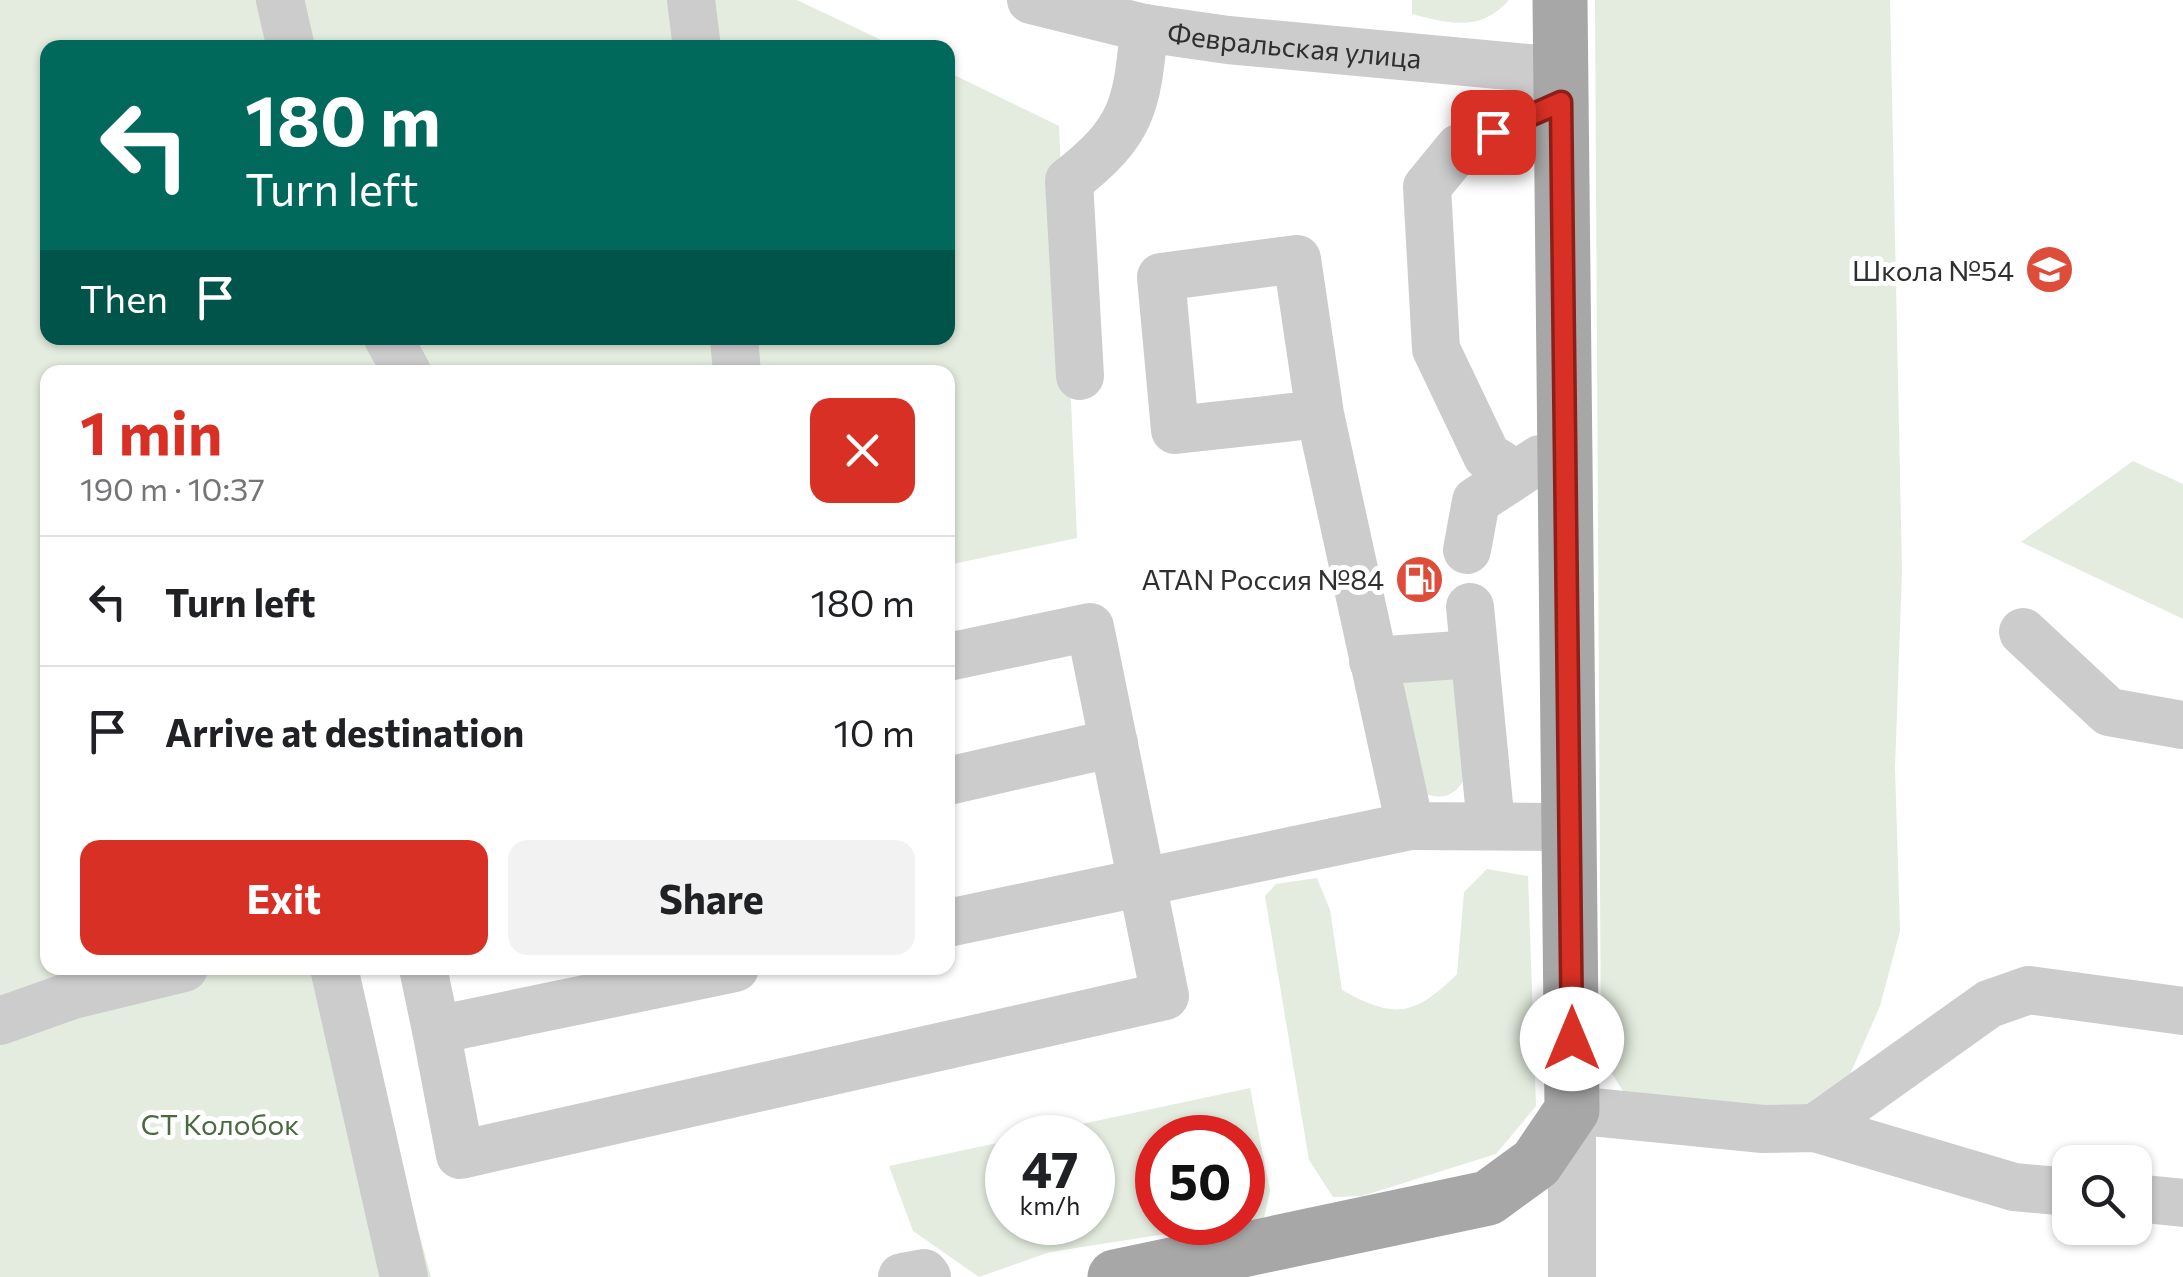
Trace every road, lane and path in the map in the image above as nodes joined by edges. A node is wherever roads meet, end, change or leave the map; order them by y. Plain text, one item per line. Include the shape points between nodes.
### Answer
1 (280, 0) edge
2 (691, 0) edge
3 (1031, 0) edge
4 (1560, 0) edge
5 (1230, 20) edge
6 (1144, 28) junction
7 (288, 40) edge
8 (696, 40) edge
9 (1561, 87) junction
10 (1080, 376) dead end
11 (1320, 414) dead end
12 (1568, 440) junction
13 (1516, 474) junction
14 (1467, 550) dead end
15 (1470, 607) dead end
16 (2023, 632) dead end
17 (1473, 654) junction
18 (955, 656) edge
19 (1373, 661) junction
20 (2183, 725) edge
21 (1114, 743) junction
22 (955, 778) edge
23 (1491, 825) junction
24 (1410, 826) junction
25 (1570, 827) junction
26 (1144, 882) junction
27 (955, 922) edge
28 (155, 975) edge
29 (336, 975) edge
30 (424, 975) edge
31 (701, 975) edge
32 (2183, 1011) edge
33 (0, 1021) edge
34 (436, 1030) junction
35 (1572, 1110) junction
36 (1816, 1128) junction
37 (2052, 1190) edge
38 (2152, 1200) edge
39 (2183, 1203) edge
40 (404, 1277) edge
41 (902, 1277) edge
42 (927, 1277) edge
43 (1115, 1277) edge
44 (1572, 1277) edge

1 - 7 street
2 - 8 street
3 - 6 street, Февральская улица
4 - 9 main road
5 - 6 street, Февральская улица
5 - 9 street, Февральская улица
6 - 10 street via 1138,95 1109,150 1070,181
9 - 12 main road
9 - 13 street via 1459,148 1427,187 1436,348 1487,456
11 - 19 street
12 - 13 street
12 - 25 main road
13 - 14 street via 1476,500
15 - 17 street
16 - 20 street via 2109,712
17 - 19 street
17 - 23 street
18 - 21 street via 1090,627
19 - 24 street
21 - 22 street
21 - 26 street
23 - 24 street
23 - 25 street
24 - 26 street
25 - 35 main road
26 - 27 street
26 - 34 street via 1165,996 460,1155
28 - 33 street
29 - 40 street
30 - 34 street
31 - 34 street
32 - 36 street via 2029,990 1988,1004
35 - 36 street
35 - 43 main road via 1536,1164 1488,1198
35 - 44 street
36 - 37 street via 2014,1187
38 - 39 street
41 - 42 street

